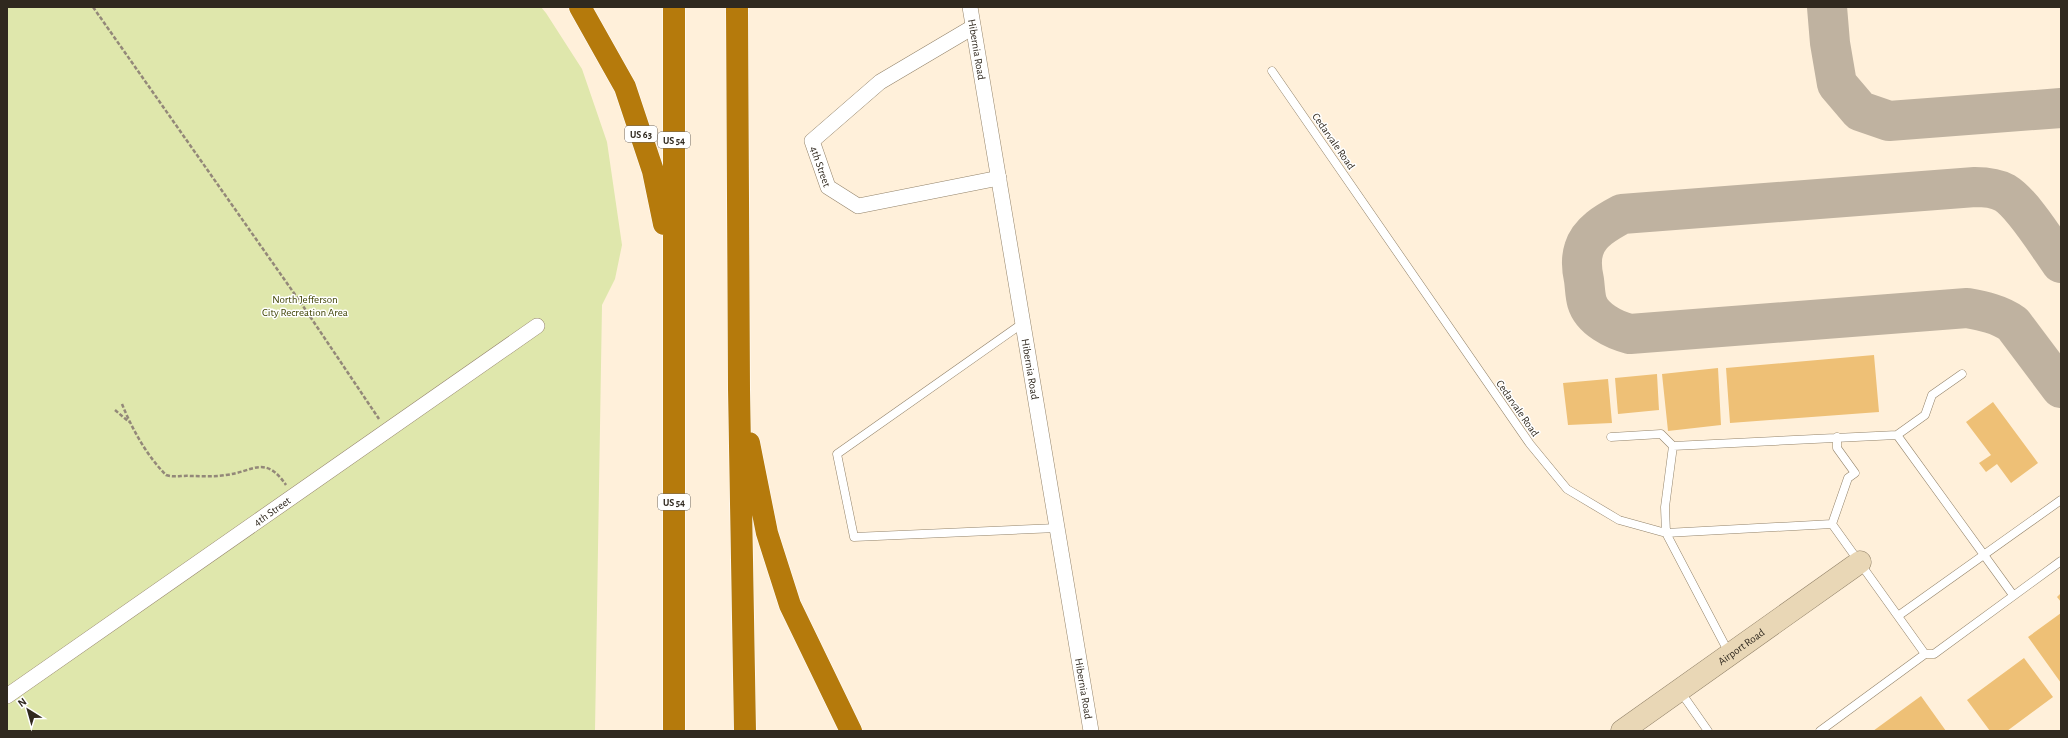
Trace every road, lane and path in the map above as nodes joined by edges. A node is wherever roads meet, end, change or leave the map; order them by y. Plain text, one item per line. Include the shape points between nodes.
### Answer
1 (93, 7) edge
2 (580, 7) edge
3 (674, 7) edge
4 (737, 7) edge
5 (970, 7) edge
6 (973, 27) junction
7 (1272, 71) dead end
8 (999, 178) junction
9 (673, 272) junction
10 (1023, 323) junction
11 (537, 326) dead end
12 (1962, 374) dead end
13 (738, 389) junction
14 (122, 404) dead end
15 (115, 410) dead end
16 (130, 422) junction
17 (388, 431) junction
18 (1897, 435) junction
19 (1611, 437) dead end
20 (1838, 437) junction
21 (1673, 446) junction
22 (294, 497) junction
23 (2061, 500) edge
24 (1832, 524) junction
25 (1057, 528) junction
26 (1666, 533) junction
27 (1984, 555) junction
28 (2061, 561) edge
29 (1860, 562) junction
30 (2013, 595) junction
31 (1898, 616) junction
32 (1925, 654) junction
33 (1730, 655) junction
34 (1680, 690) junction
35 (7, 696) edge
36 (674, 731) edge
37 (745, 731) edge
38 (851, 731) edge
39 (1090, 731) edge
40 (1622, 731) edge
41 (1708, 731) edge
42 (1820, 731) edge

1 - 17 path
2 - 9 highway, US 63 via 625,87 653,171
3 - 9 highway, US 54
4 - 13 highway
5 - 6 street, Hibernia Road
6 - 8 street, Hibernia Road
6 - 8 street, 4th Street via 880,82 812,141 828,187 858,206
7 - 26 lane, Cedarvale Road via 1530,444 1567,489 1620,520
8 - 10 street, Hibernia Road
9 - 36 highway, US 54
10 - 25 street, Hibernia Road
10 - 25 lane via 837,454 854,537
11 - 17 street, 4th Street
12 - 18 lane via 1932,395 1925,415
13 - 37 highway
13 - 38 highway via 768,533 790,606
14 - 16 path
15 - 16 path
16 - 22 path via 166,476 173,478 189,475 227,475 257,466 266,467 280,476
17 - 22 street, 4th Street
18 - 20 lane
18 - 27 lane
19 - 21 lane via 1661,434
20 - 21 lane
20 - 24 lane via 1837,448 1855,473 1848,478
21 - 26 lane via 1665,507
22 - 35 street, 4th Street
23 - 27 lane
24 - 26 lane, Cedarvale Road
24 - 29 lane
25 - 39 street, Hibernia Road
26 - 33 lane
27 - 30 lane
27 - 31 lane
28 - 30 lane
29 - 31 lane
29 - 33 street, Airport Road
30 - 32 lane via 1934,654
31 - 32 lane
32 - 42 lane
33 - 34 street, Airport Road
34 - 40 street, Airport Road
34 - 41 lane

